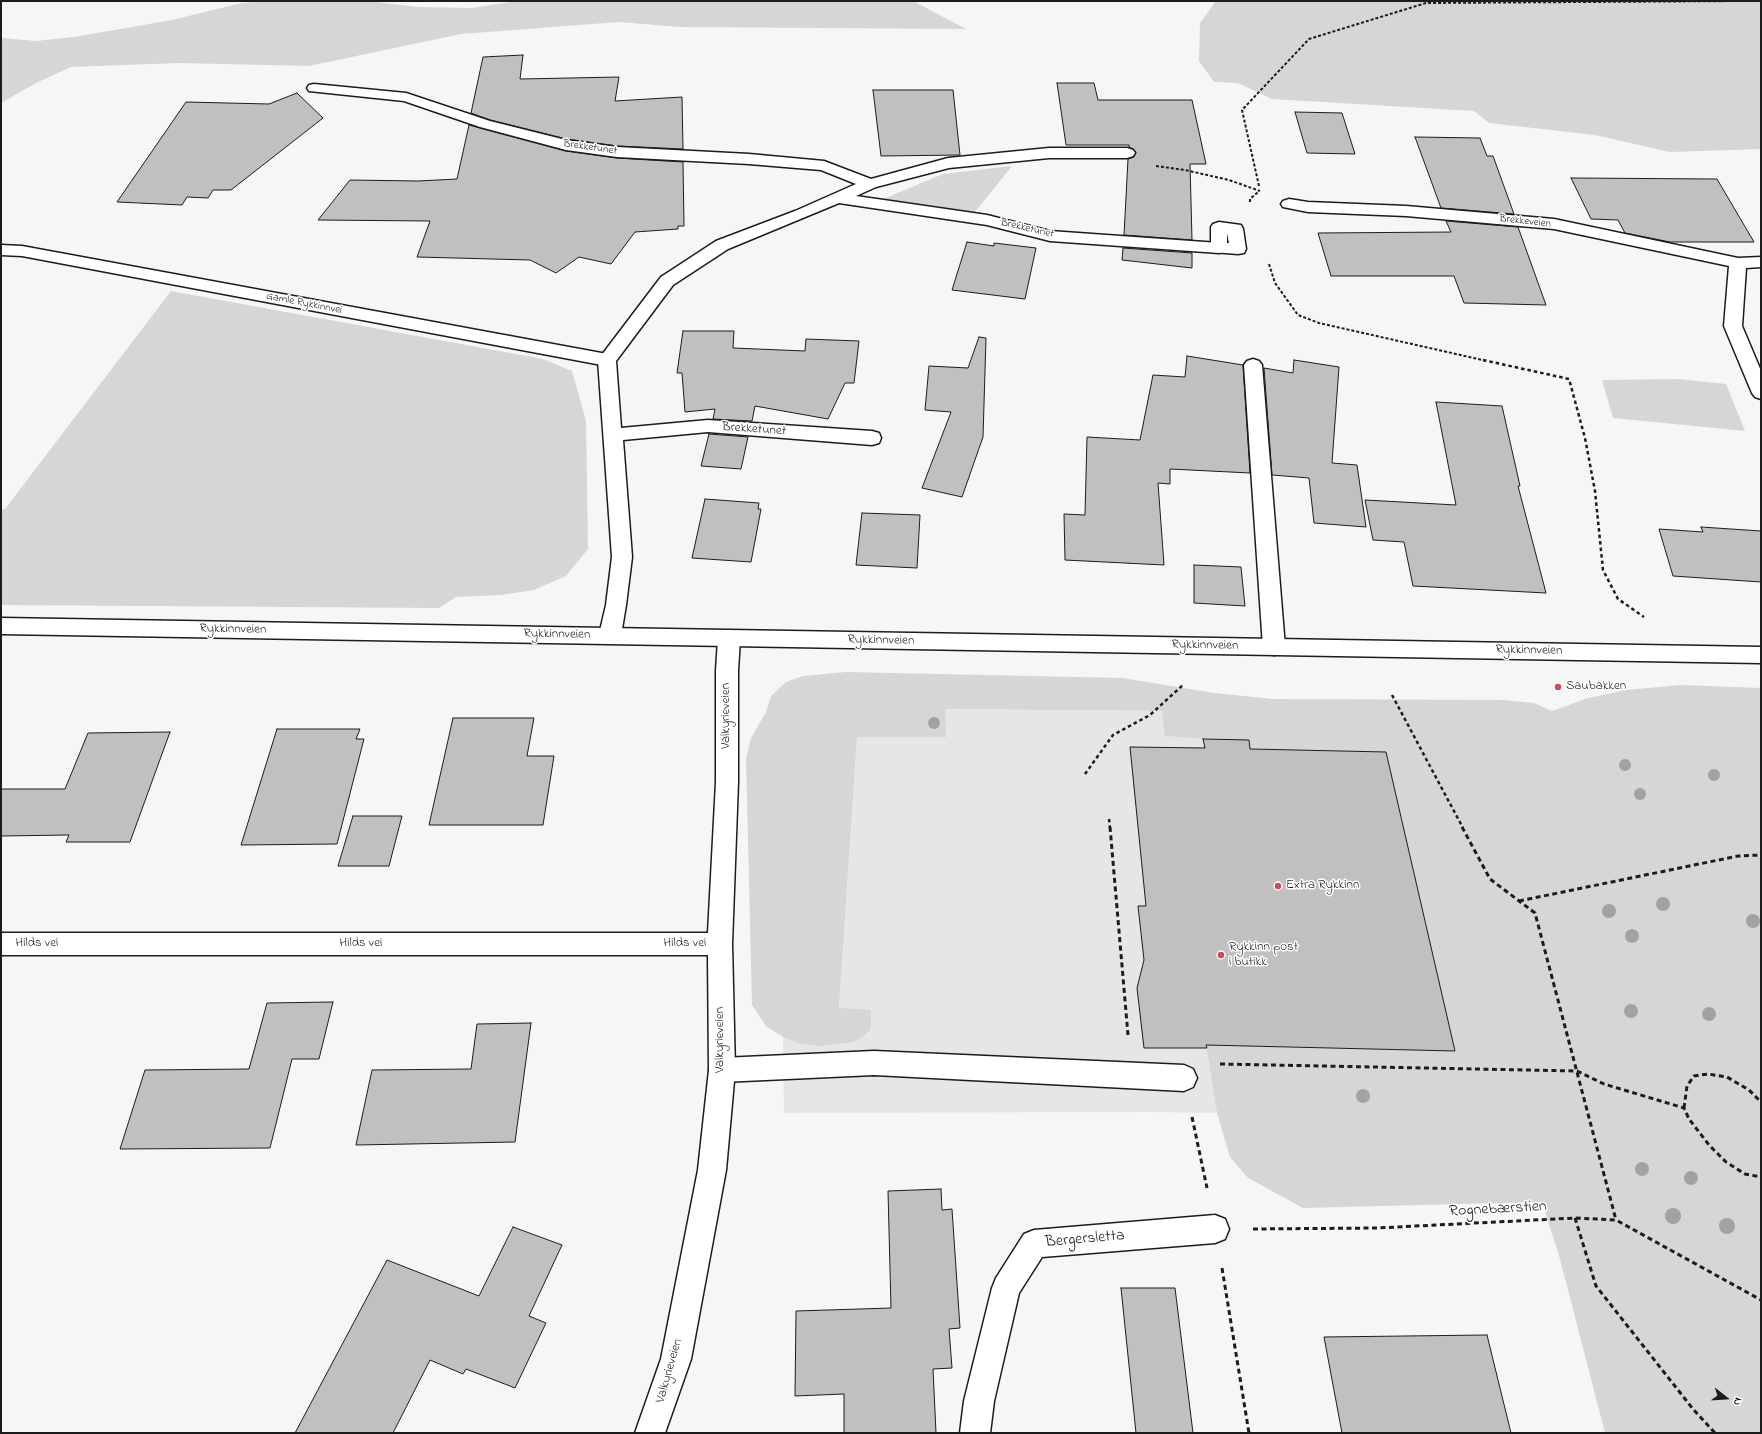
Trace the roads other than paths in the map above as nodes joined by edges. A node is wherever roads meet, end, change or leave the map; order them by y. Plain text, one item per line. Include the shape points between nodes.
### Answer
1 (314, 88) dead end
2 (1127, 153) dead end
3 (870, 184) junction
4 (837, 198) junction
5 (1288, 204) dead end
6 (1219, 248) dead end
7 (1, 250) edge
8 (1761, 262) edge
9 (1738, 263) junction
10 (607, 360) junction
11 (1253, 365) dead end
12 (1761, 393) edge
13 (612, 435) junction
14 (872, 438) dead end
15 (1, 626) edge
16 (610, 635) junction
17 (729, 639) junction
18 (1274, 647) junction
19 (1761, 655) edge
20 (1, 944) edge
21 (720, 944) junction
22 (722, 1070) junction
23 (1184, 1078) road end
24 (1215, 1229) road end
25 (650, 1433) edge
26 (975, 1433) edge

1 - 3 street, Brekketunet via 406,97 484,124 566,145 617,152 824,166
2 - 3 street via 1049,153 948,163
3 - 4 street
4 - 6 street, Brekketunet via 987,220 1050,236
4 - 10 street via 722,245 668,281
5 - 9 street, Brekkeveien via 1554,224
7 - 10 street, Gamle Rykkinnvei
8 - 9 street, Brekkeveien
9 - 12 street via 1733,326
10 - 13 street
11 - 18 street
13 - 14 street, Brekketunet via 708,426
13 - 16 street via 622,557
15 - 16 street, Rykkinnveien
16 - 17 street, Rykkinnveien
17 - 18 street, Rykkinnveien
17 - 21 street, Valkyrieveien via 726,671 727,782
18 - 19 street, Rykkinnveien
20 - 21 street, Hilds vei
21 - 22 street, Valkyrieveien
22 - 23 street via 874,1063
22 - 25 street, Valkyrieveien via 712,1170 676,1359
24 - 26 street, Bergersletta via 1034,1244 1006,1288 979,1401

